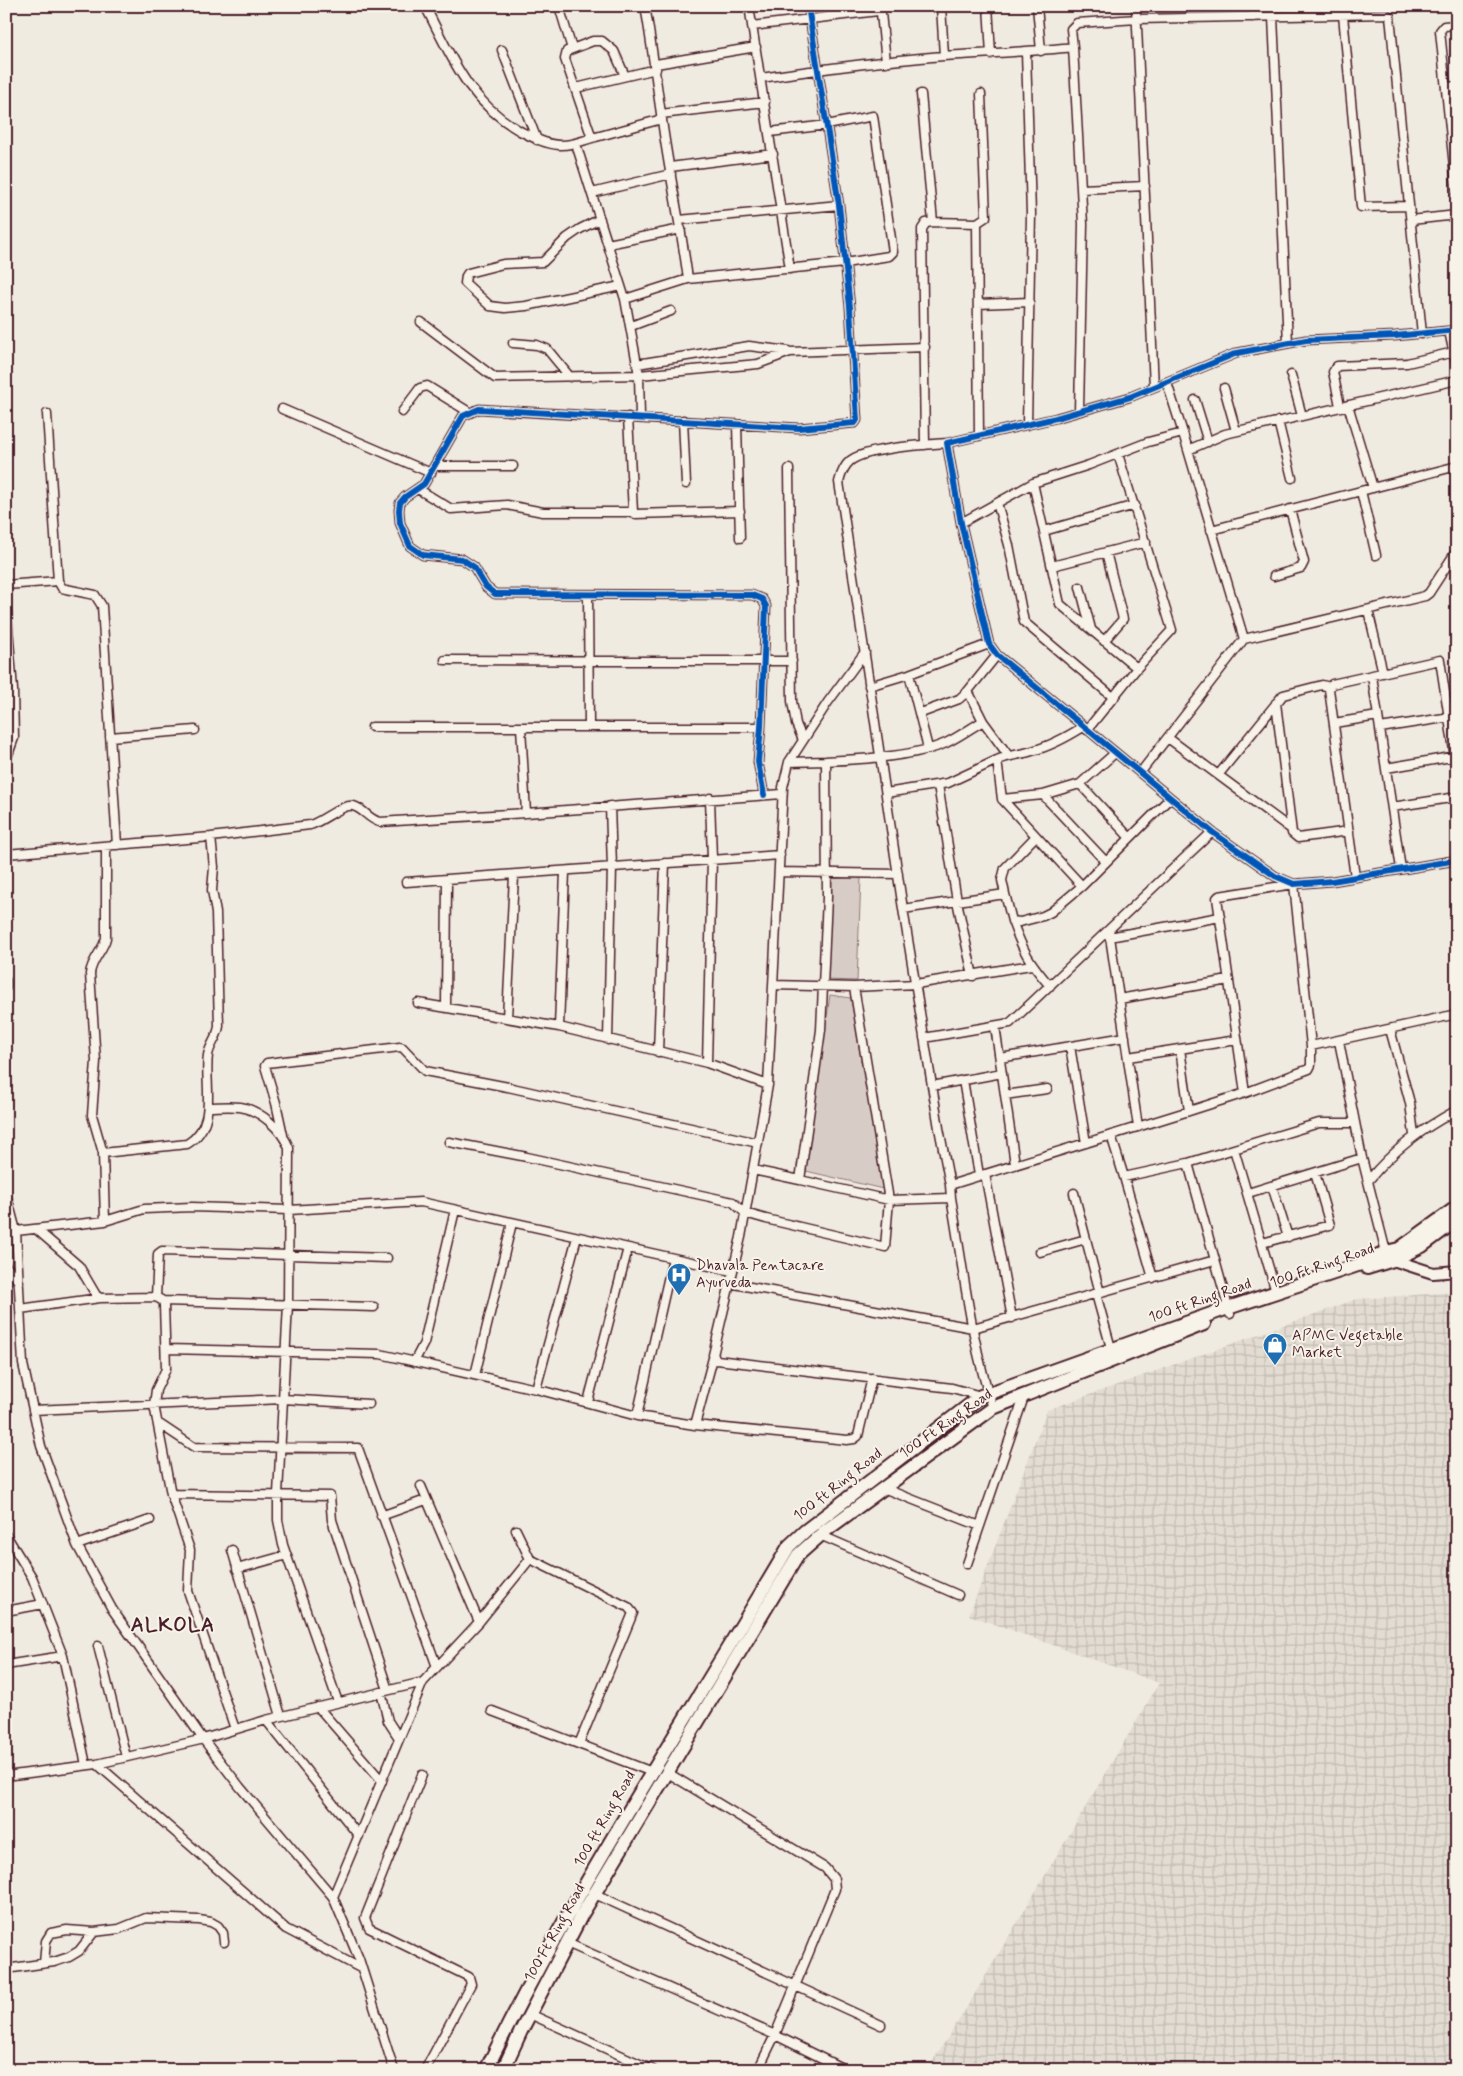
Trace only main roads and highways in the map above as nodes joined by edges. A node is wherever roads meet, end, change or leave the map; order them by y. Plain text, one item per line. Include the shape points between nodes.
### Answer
1 (1457, 1207) edge
2 (1457, 1220) edge
3 (1389, 1256) junction
4 (1229, 1311) junction
5 (486, 2070) edge
6 (503, 2070) edge

1 - 3 main road, 100 ft Ring Road
2 - 3 main road, 100 Ft Ring Road via 1422,1246
3 - 4 main road, 100 Ft Ring Road
3 - 4 main road, 100 ft Ring Road via 1276,1292
4 - 5 main road, 100 ft Ring Road via 1111,1348 984,1394 789,1546 652,1772 521,1998
4 - 6 main road, 100 Ft Ring Road via 993,1408 820,1535 798,1555 595,1894

